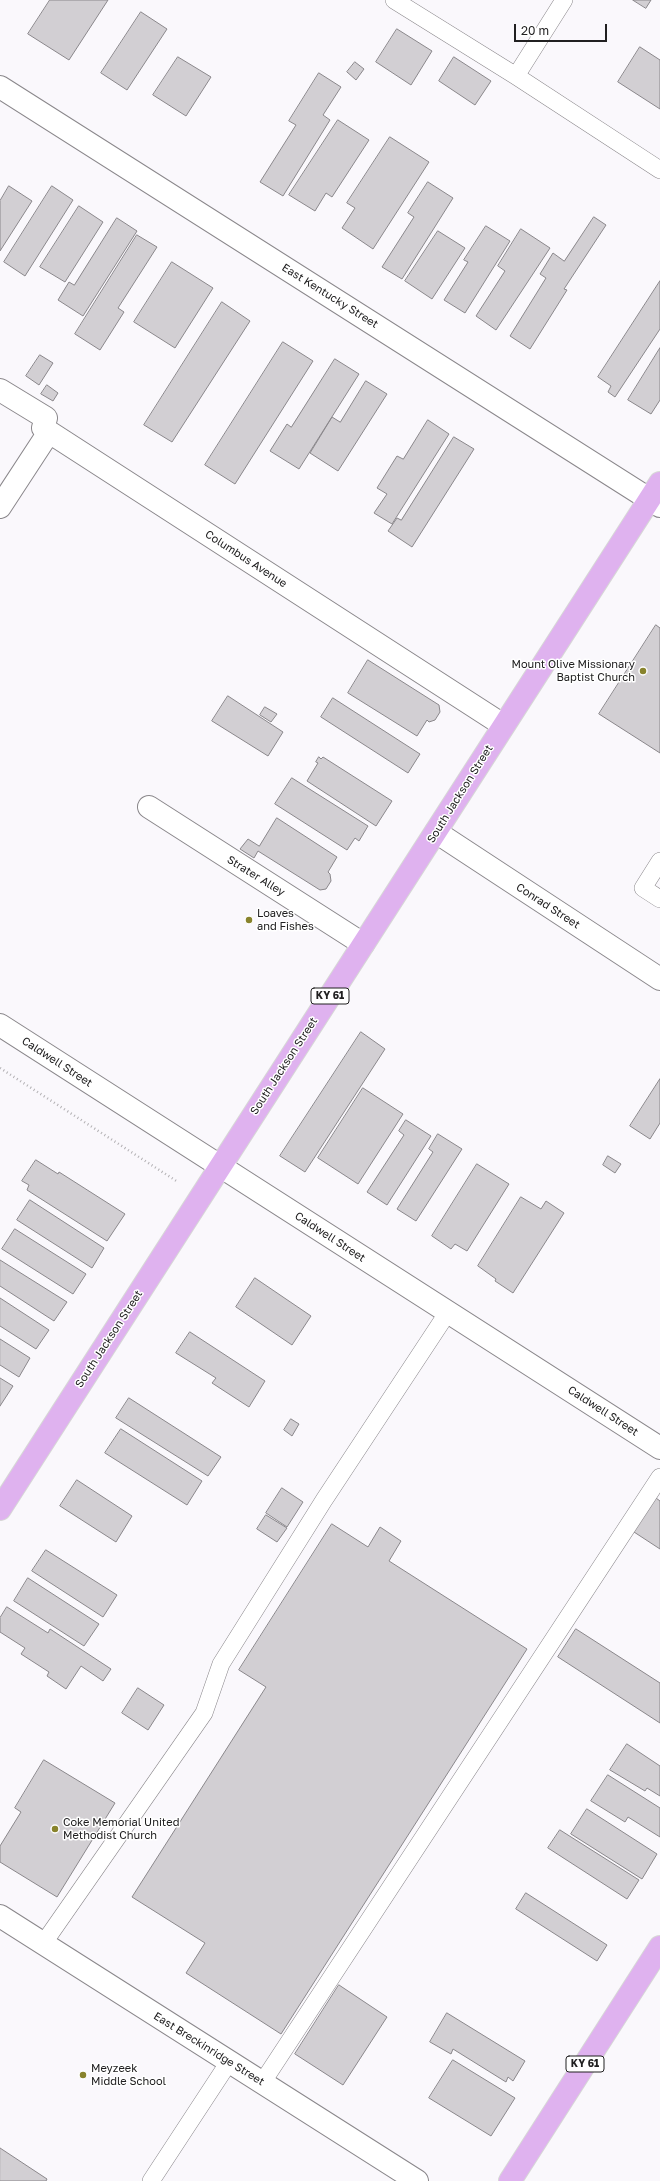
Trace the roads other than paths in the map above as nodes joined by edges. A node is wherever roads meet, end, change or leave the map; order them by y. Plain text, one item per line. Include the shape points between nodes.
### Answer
1 (394, 0) edge
2 (564, 0) edge
3 (516, 76) junction
4 (0, 87) edge
5 (660, 170) edge
6 (0, 390) edge
7 (49, 432) junction
8 (657, 496) edge
9 (0, 507) edge
10 (503, 725) junction
11 (149, 808) dead end
12 (436, 832) junction
13 (660, 861) edge
14 (660, 900) edge
15 (363, 944) junction
16 (660, 979) edge
17 (0, 1025) edge
18 (220, 1166) junction
19 (448, 1312) junction
20 (659, 1446) edge
21 (660, 1477) edge
22 (0, 1509) edge
23 (0, 1916) edge
24 (43, 1944) junction
25 (660, 1947) edge
26 (229, 2062) junction
27 (262, 2083) junction
28 (151, 2181) edge
29 (417, 2181) edge
30 (510, 2181) edge

1 - 3 lane
2 - 3 lane
3 - 5 lane
4 - 8 street, East Kentucky Street
6 - 7 street via 46,418 43,428
7 - 9 street
7 - 10 street, Columbus Avenue
8 - 10 main road, South Jackson Street / KY 61
10 - 12 main road, South Jackson Street / KY 61
11 - 15 street, Strater Alley
12 - 15 main road, South Jackson Street / KY 61
12 - 16 street, Conrad Street
13 - 14 lane via 643,888
15 - 18 main road, South Jackson Street / KY 61
17 - 18 street, Caldwell Street
18 - 19 street, Caldwell Street
18 - 22 main road, South Jackson Street / KY 61
19 - 20 street, Caldwell Street
19 - 24 lane via 324,1500 221,1664 204,1713
21 - 27 lane
23 - 24 street, East Breckinridge Street
24 - 26 street, East Breckinridge Street
25 - 30 main road, KY 61
26 - 27 street, East Breckinridge Street
26 - 28 lane
27 - 29 street, East Breckinridge Street

